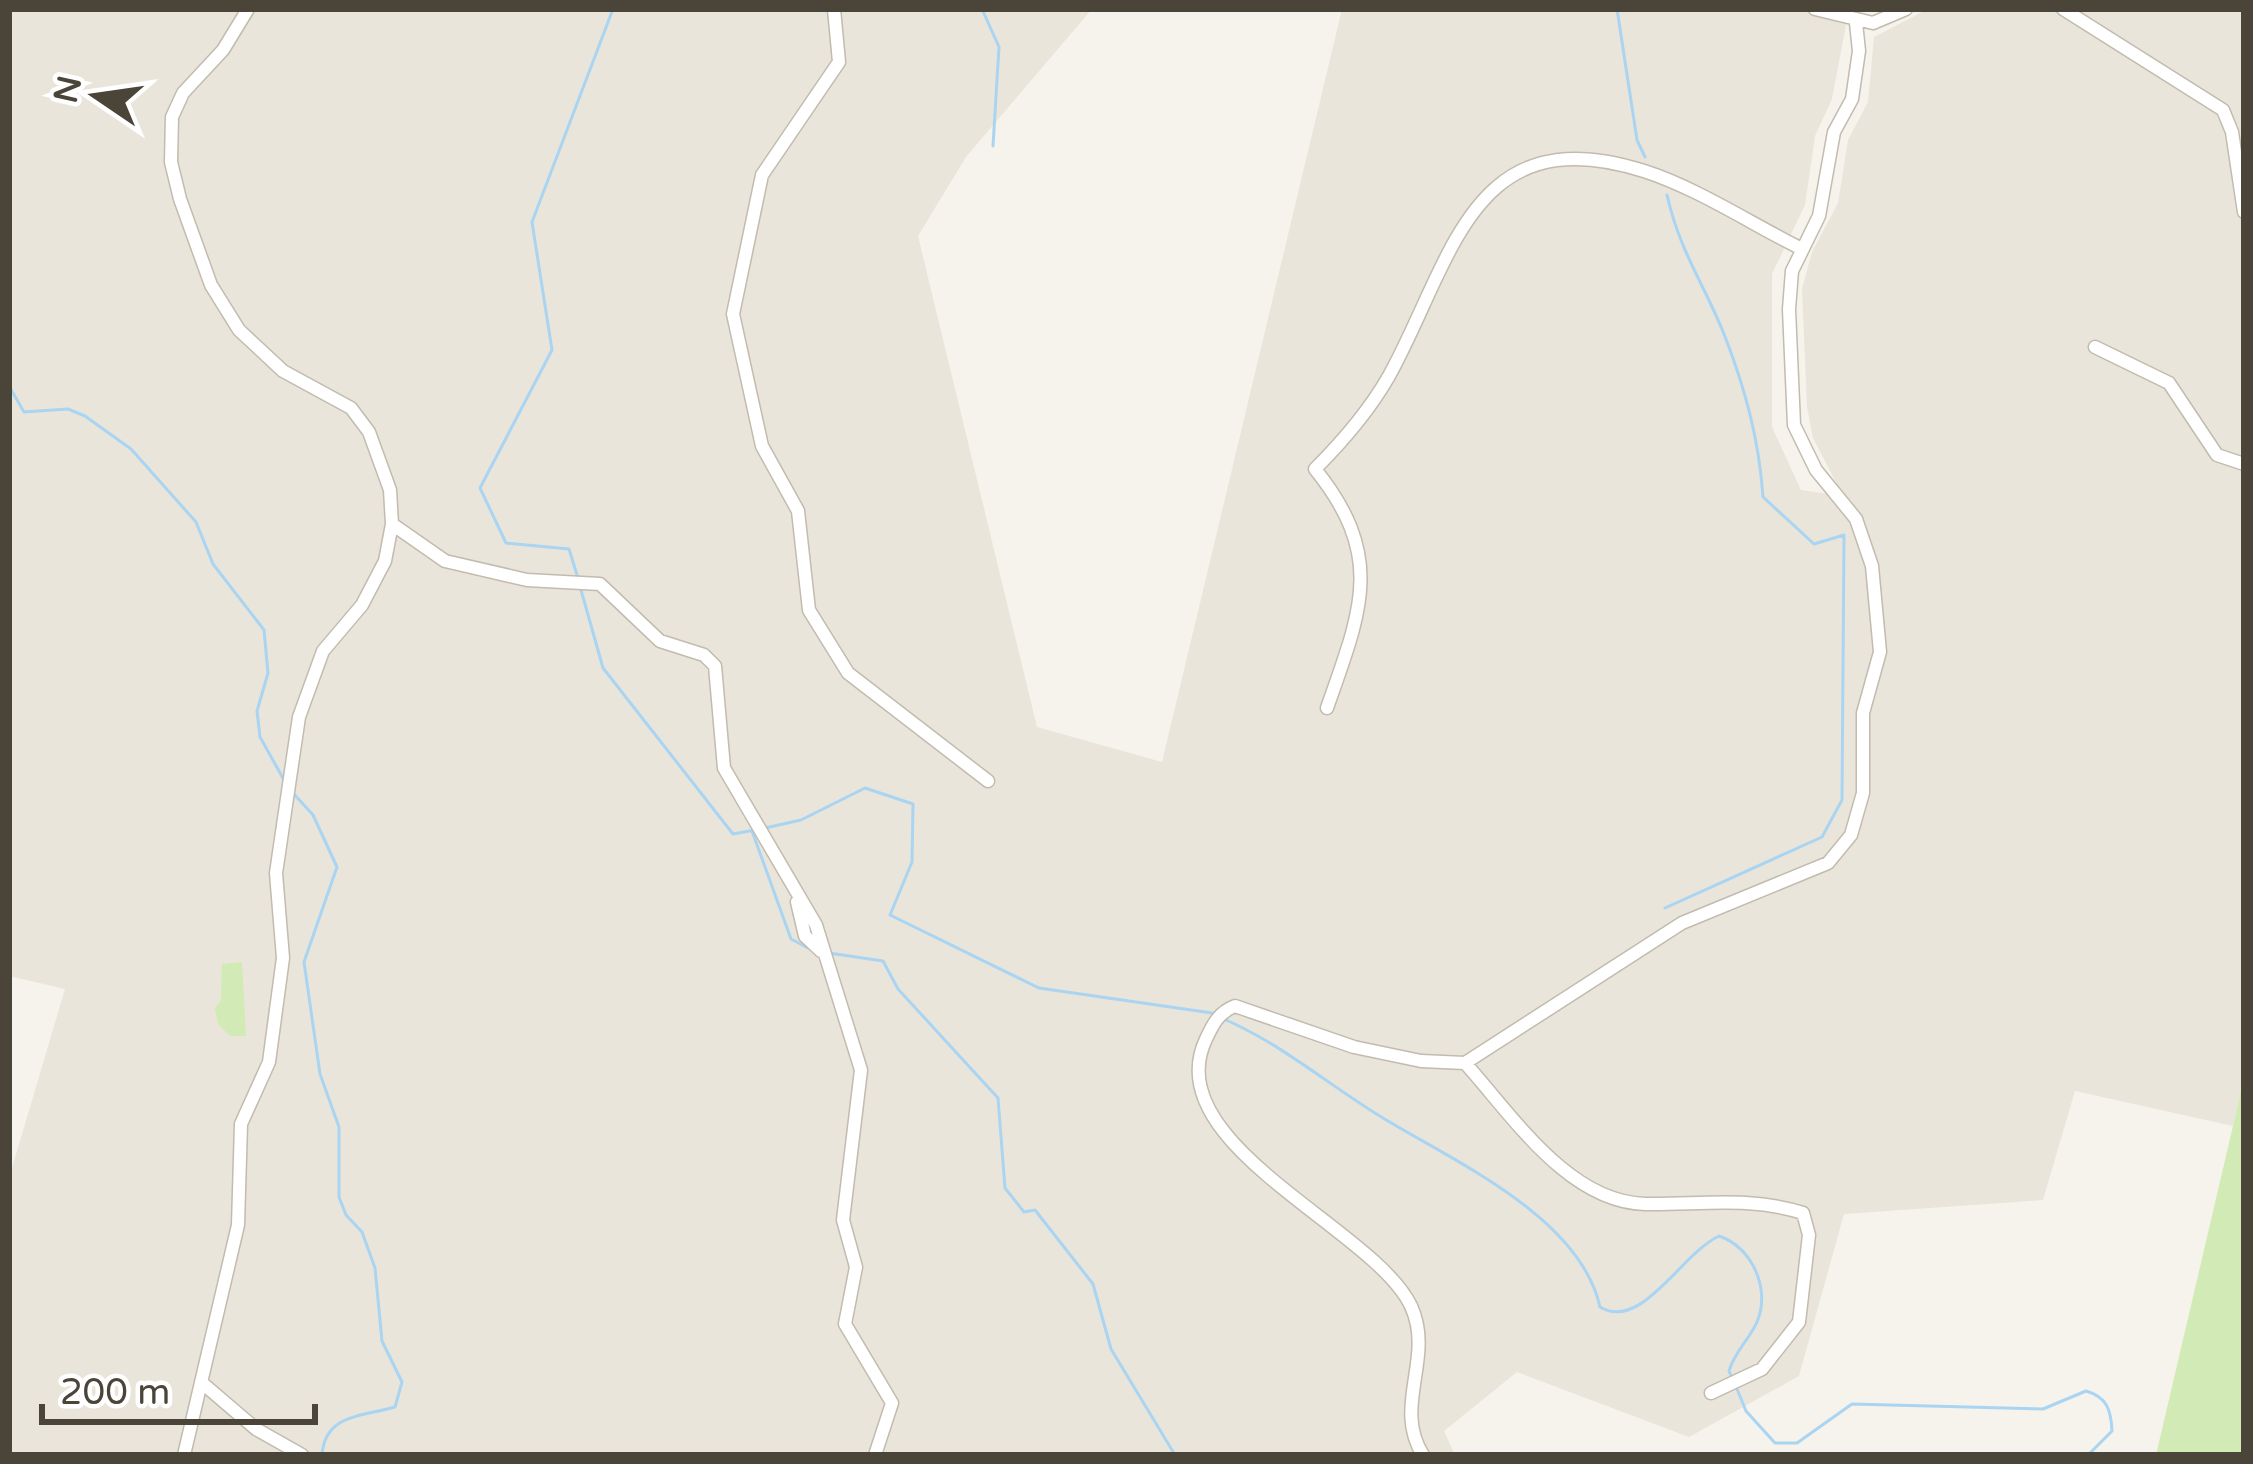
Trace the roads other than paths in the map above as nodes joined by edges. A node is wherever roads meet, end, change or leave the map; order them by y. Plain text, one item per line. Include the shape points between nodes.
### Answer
1 (248, 9) edge
2 (834, 9) edge
3 (1815, 9) edge
4 (1906, 9) edge
5 (2063, 9) edge
6 (1856, 23) junction
7 (2244, 212) edge
8 (1800, 248) junction
9 (2095, 347) dead end
10 (2244, 464) edge
11 (392, 524) junction
12 (1327, 708) dead end
13 (988, 782) dead end
14 (1465, 1063) junction
15 (201, 1382) junction
16 (1711, 1393) dead end
17 (184, 1455) edge
18 (302, 1455) edge
19 (875, 1455) edge
20 (1423, 1455) edge

1 - 11 street via 172,116 180,199 211,285 239,330 284,371 351,408 370,432
2 - 13 street via 838,62 762,176 733,314 762,446 798,511 809,610 848,673
3 - 6 street
4 - 6 street
5 - 7 street via 2223,110
6 - 8 street via 1852,99 1834,132 1819,216
8 - 12 street via 1645,171 1568,157 1511,172 1462,224 1388,378 1315,469 1343,504 1363,567 1363,606
8 - 14 street via 1789,288 1794,424 1868,547 1879,640 1851,835 1828,863 1682,923
9 - 10 street via 2151,370 2184,396 2217,455
11 - 15 street via 385,561 323,651 299,717 276,873 284,958 269,1062 242,1124 238,1225
11 - 19 street via 445,561 527,580 600,584 660,641 710,660 728,780 816,925 861,1070 843,1220 856,1267 845,1324 892,1403
14 - 16 street via 1557,1163 1601,1193 1640,1204 1725,1199 1803,1213 1809,1235 1798,1322 1762,1369
14 - 20 street via 1354,1047 1235,1006 1215,1021 1198,1065 1205,1102 1238,1146 1409,1303 1421,1361 1408,1417
15 - 17 street
15 - 18 street

